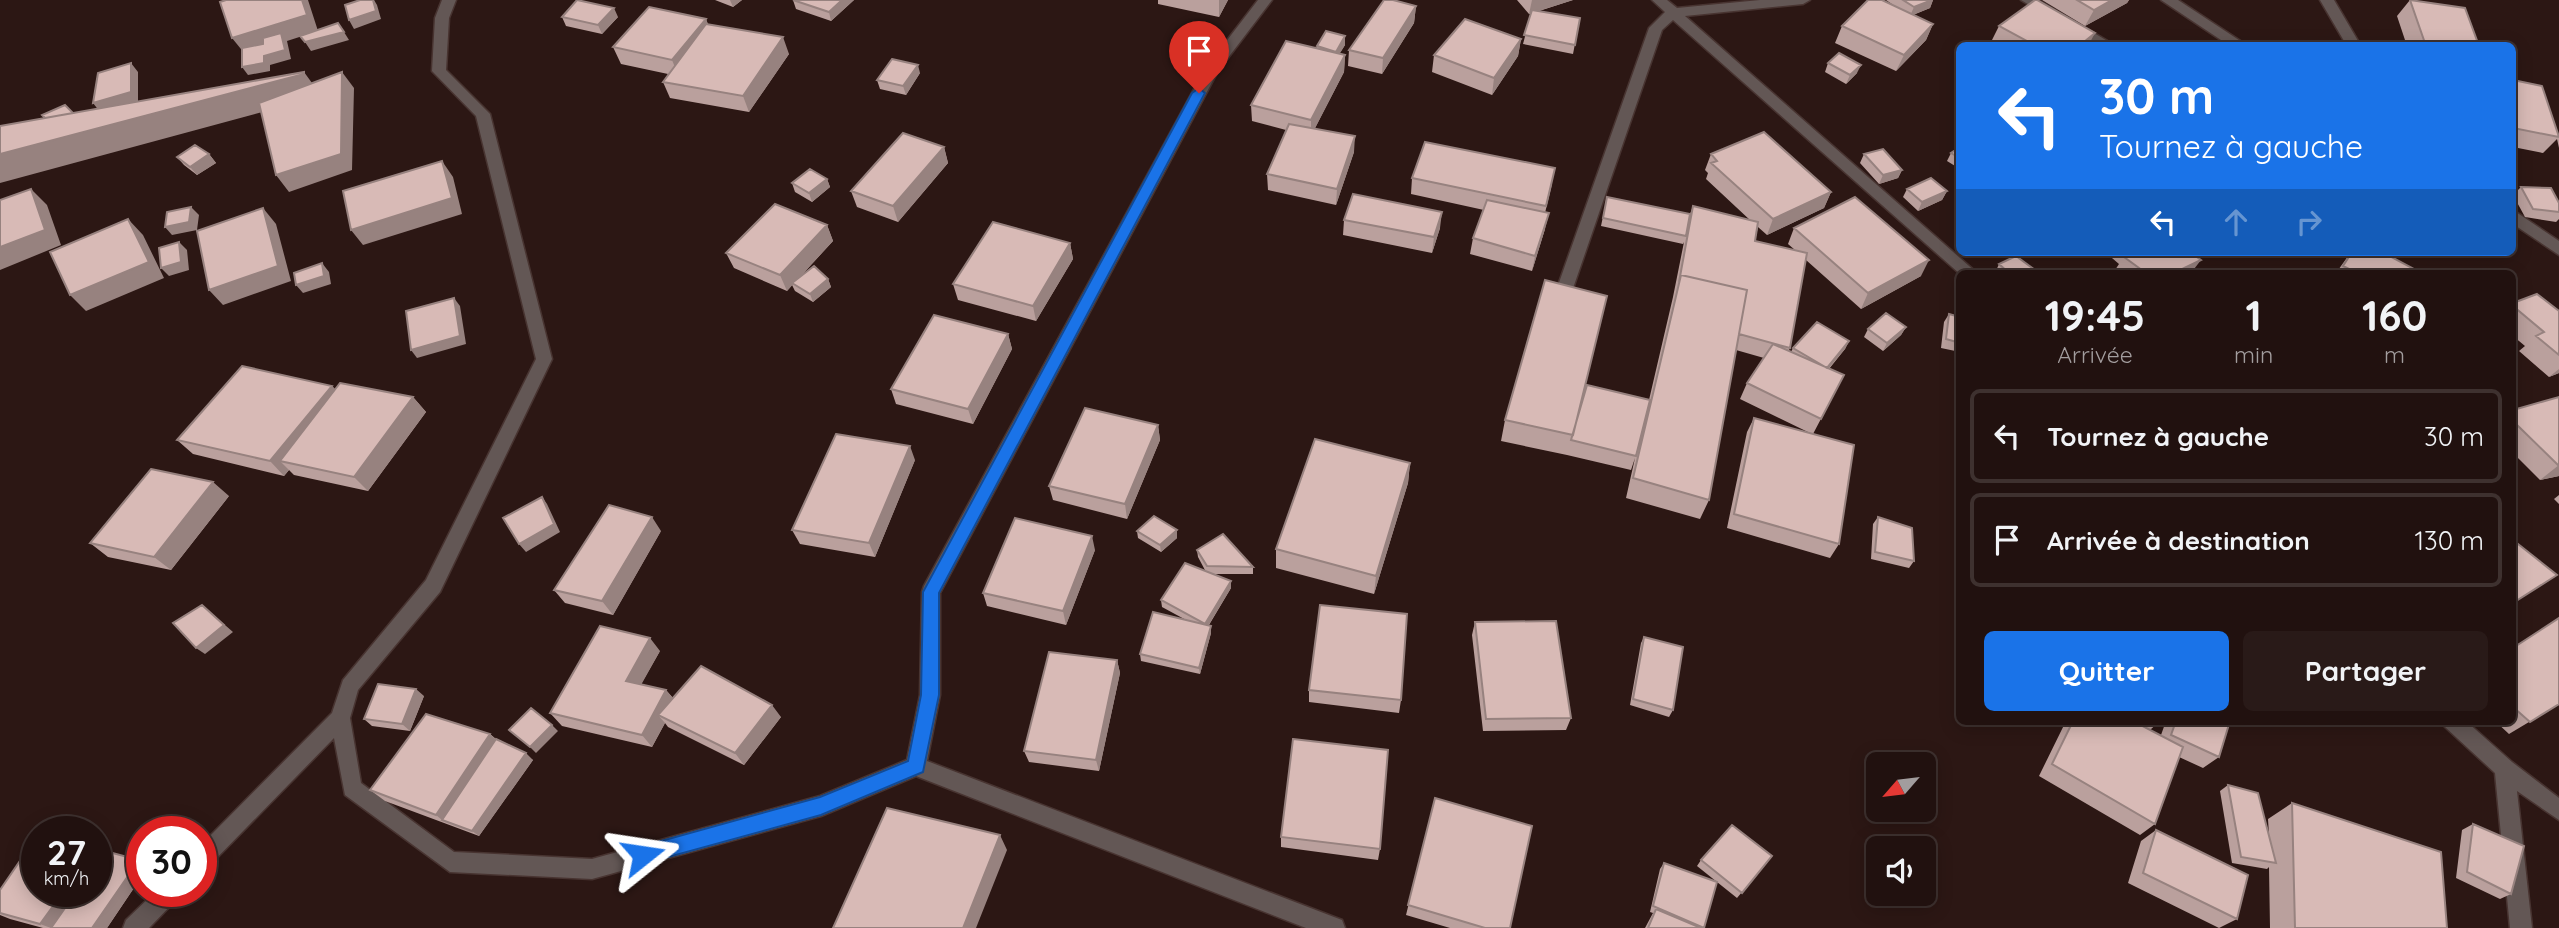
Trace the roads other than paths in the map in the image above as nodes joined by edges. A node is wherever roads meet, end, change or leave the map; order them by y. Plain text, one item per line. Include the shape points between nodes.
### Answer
1 (449, 0) edge
2 (1265, 0) edge
3 (1659, 0) edge
4 (1803, 0) edge
5 (2028, 0) edge
6 (2168, 0) edge
7 (2327, 0) edge
8 (1672, 13) junction
9 (2102, 42) edge
10 (2235, 42) edge
11 (2352, 42) edge
12 (2517, 221) edge
13 (2559, 249) edge
14 (1966, 270) edge
15 (1563, 295) edge
16 (340, 718) junction
17 (2456, 725) edge
18 (916, 766) junction
19 (2505, 769) junction
20 (2559, 810) edge
21 (217, 844) edge
22 (155, 907) edge
23 (134, 928) edge
24 (1334, 928) edge
25 (2521, 928) edge

1 - 16 street via 442,19 439,71 483,114 544,359 433,586 350,685
2 - 18 street via 1212,69 931,592 930,695
3 - 8 street
4 - 8 street
5 - 9 street
6 - 10 street
7 - 11 street
8 - 14 street
8 - 15 street via 1656,28
12 - 13 street
16 - 18 street via 352,788 450,862 592,869 821,806
16 - 21 street
17 - 19 street
18 - 24 street
19 - 20 street
19 - 25 street
22 - 23 street

